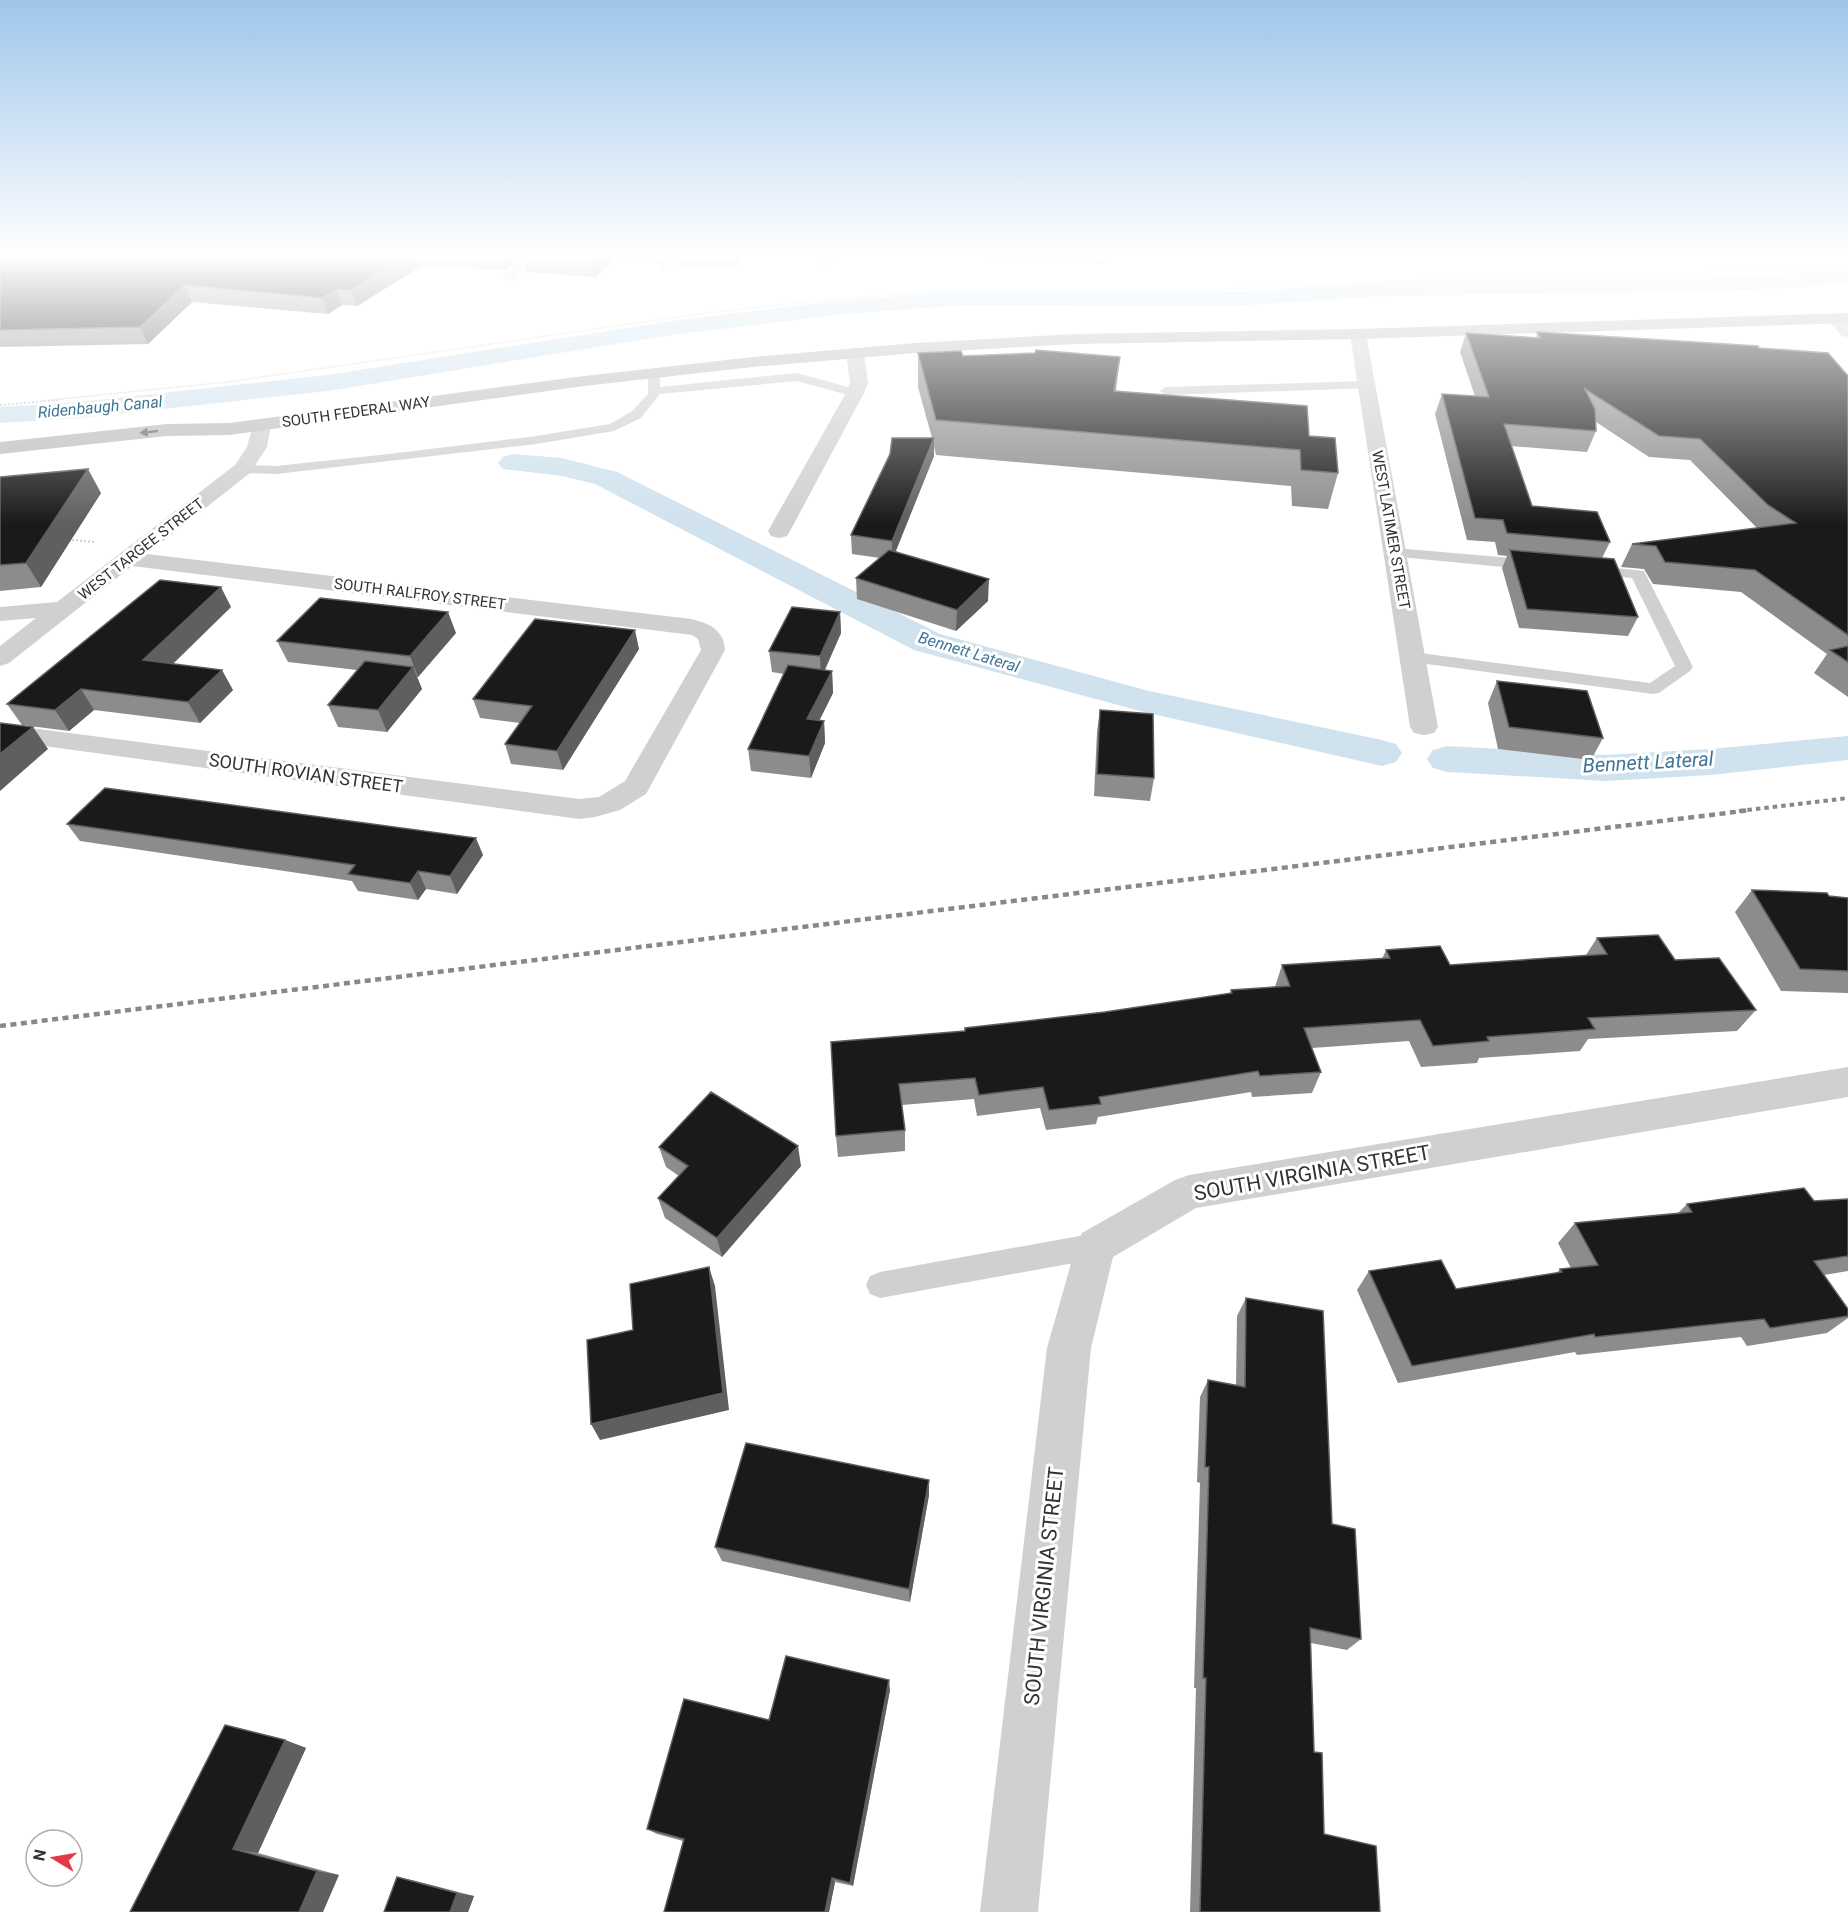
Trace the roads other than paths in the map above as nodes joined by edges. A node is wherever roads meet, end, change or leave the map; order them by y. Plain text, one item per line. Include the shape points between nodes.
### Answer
1 (977, 345) edge
2 (1360, 345) edge
3 (855, 353) junction
4 (654, 373) junction
5 (1366, 385) junction
6 (1166, 390) dead end
7 (655, 391) junction
8 (855, 393) junction
9 (261, 425) junction
10 (229, 429) junction
11 (0, 448) edge
12 (0, 465) edge
13 (243, 469) junction
14 (779, 531) dead end
15 (1395, 553) junction
16 (129, 559) junction
17 (64, 609) junction
18 (0, 614) edge
19 (1412, 657) junction
20 (0, 658) edge
21 (1424, 727) dead end
22 (0, 732) edge
23 (611, 804) joint
24 (1848, 1082) edge
25 (1096, 1246) junction
26 (880, 1285) dead end
27 (1009, 1912) edge

1 - 3 main road, SOUTH FEDERAL WAY
2 - 5 street, WEST LATIMER STREET
3 - 4 main road, SOUTH FEDERAL WAY
3 - 8 street via 859,383
4 - 7 lane
4 - 9 main road, SOUTH FEDERAL WAY
5 - 6 lane
5 - 15 street, WEST LATIMER STREET
7 - 8 lane via 797,377
7 - 13 lane via 636,416 614,427 389,458 276,470
8 - 14 street
9 - 10 main road, SOUTH FEDERAL WAY
9 - 13 street, WEST TARGEE STREET via 258,447
10 -> 11 main road, SOUTH FEDERAL WAY via 167,430
10 - 12 main road, SOUTH FEDERAL WAY via 177,445
13 - 16 street, WEST TARGEE STREET
15 - 19 street, WEST LATIMER STREET
15 - 19 lane via 1638,574 1684,667 1653,689
16 - 17 street, WEST TARGEE STREET
16 - 23 street, SOUTH RALFROY STREET via 691,626 710,635 713,650 636,787
17 - 18 street
17 - 20 street, WEST TARGEE STREET
19 - 21 street, WEST LATIMER STREET
22 - 23 street, SOUTH ROVIAN STREET via 579,809
24 - 25 street, SOUTH VIRGINIA STREET via 1189,1192
25 - 26 lane
25 - 27 street, SOUTH VIRGINIA STREET via 1069,1348

